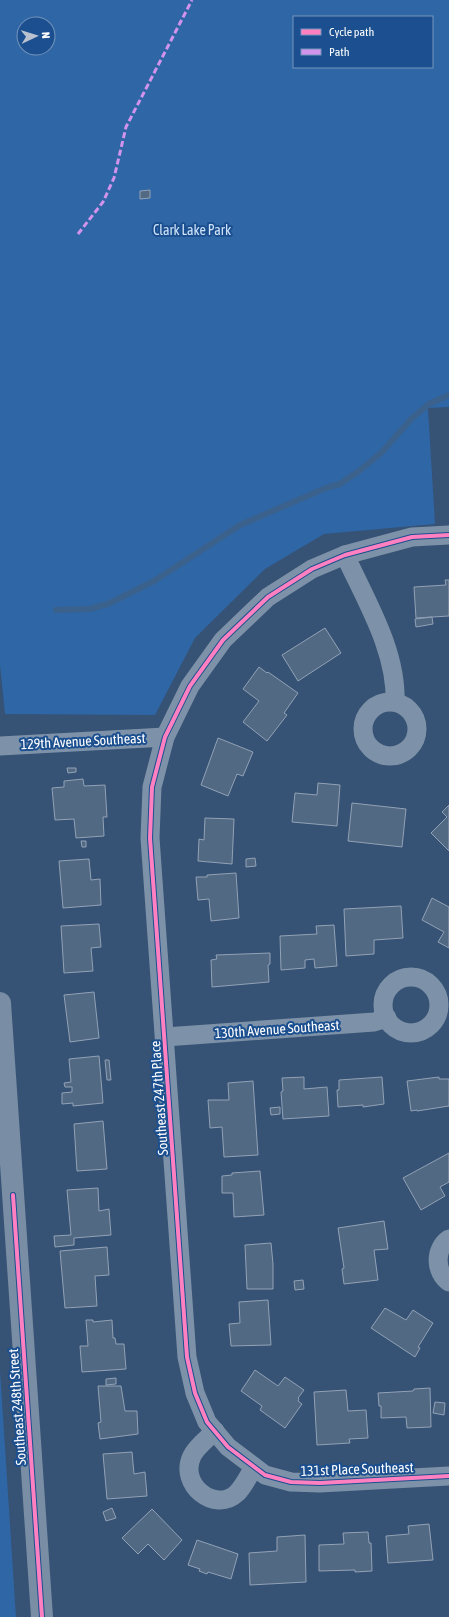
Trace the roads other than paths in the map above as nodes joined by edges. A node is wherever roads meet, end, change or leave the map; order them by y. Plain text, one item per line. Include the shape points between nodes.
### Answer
1 (449, 535) edge
2 (345, 555) junction
3 (395, 702) dead end
4 (165, 737) junction
5 (0, 746) edge
6 (0, 1003) edge
7 (387, 1018) dead end
8 (165, 1038) junction
9 (449, 1239) edge
10 (449, 1282) edge
11 (215, 1431) junction
12 (228, 1447) joint
13 (254, 1467) junction
14 (449, 1476) edge
15 (42, 1617) edge

1 - 2 street, Southeast 247th Place via 412,537
2 - 3 street via 390,655 396,689
2 - 4 street, Southeast 247th Place via 312,569 268,597 223,640 190,686
4 - 5 street, 129th Avenue Southeast
4 - 8 street, Southeast 247th Place via 152,787 150,838
6 - 15 street, Southeast 248th Street
7 - 8 street, 130th Avenue Southeast via 374,1022
8 - 11 street, Southeast 247th Place via 187,1357 195,1393 208,1422
9 - 10 street via 440,1248 438,1257 440,1273
11 - 12 street, Southeast 247th Place
11 - 13 street via 192,1456 189,1466 189,1476 200,1493 218,1500 228,1498 237,1493
12 - 13 street, 131st Place Southeast
13 - 14 street, 131st Place Southeast via 265,1474 291,1482 320,1483

